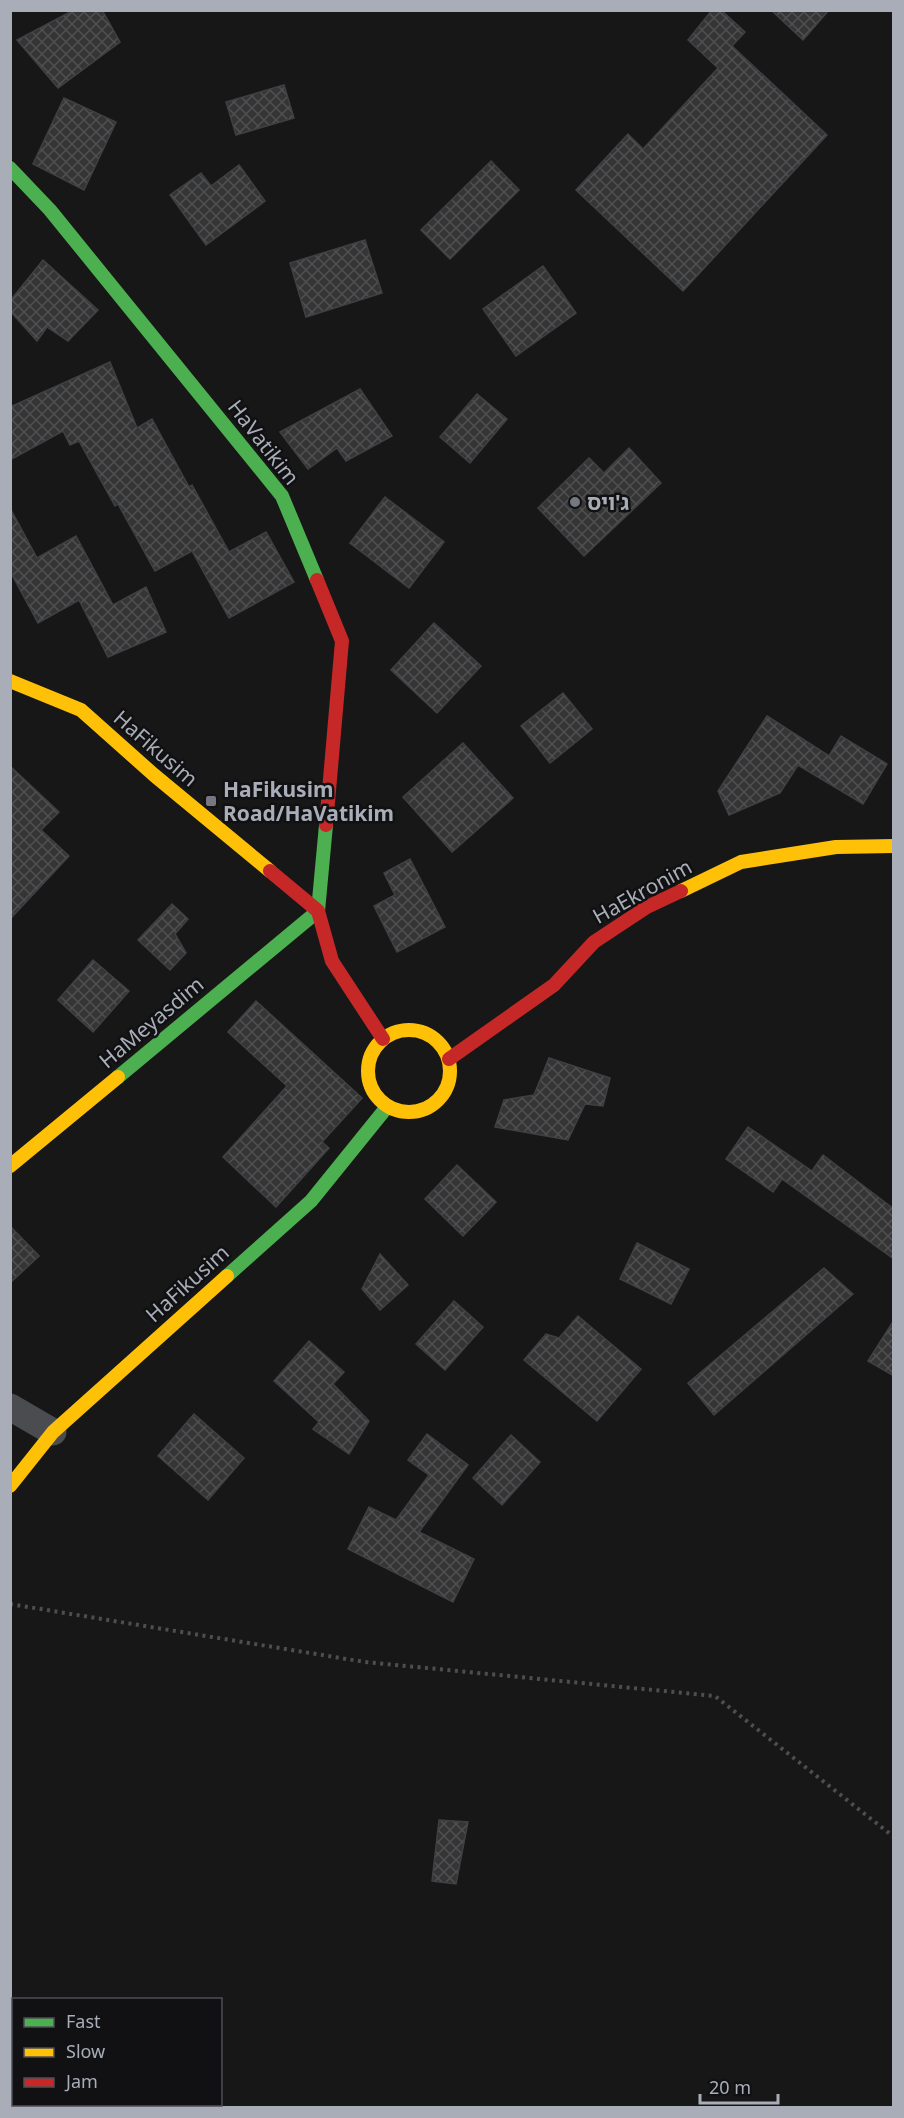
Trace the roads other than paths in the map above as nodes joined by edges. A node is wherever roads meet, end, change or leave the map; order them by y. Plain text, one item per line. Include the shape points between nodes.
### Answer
1 (10, 168) edge
2 (10, 681) edge
3 (894, 846) edge
4 (318, 911) junction
5 (383, 1039) junction
6 (449, 1059) junction
7 (387, 1107) junction
8 (10, 1166) edge
9 (10, 1407) edge
10 (53, 1432) junction
11 (10, 1486) edge

1 - 4 street, HaVatikim via 50,210 282,496 299,537 342,641
2 - 4 street, HaFikusim via 81,710
3 - 6 street, HaEkronim via 836,847 741,862 647,908 594,942 554,985
4 - 5 street via 332,961
4 - 8 street, HaMeyasdim
5 - 6 street via 410,1029 424,1032 442,1045
5 - 7 street via 370,1055 367,1070 373,1092
6 - 7 street via 450,1082 431,1107 411,1113
7 - 10 street, HaFikusim via 311,1201
9 - 10 street
10 - 11 street, HaFikusim

